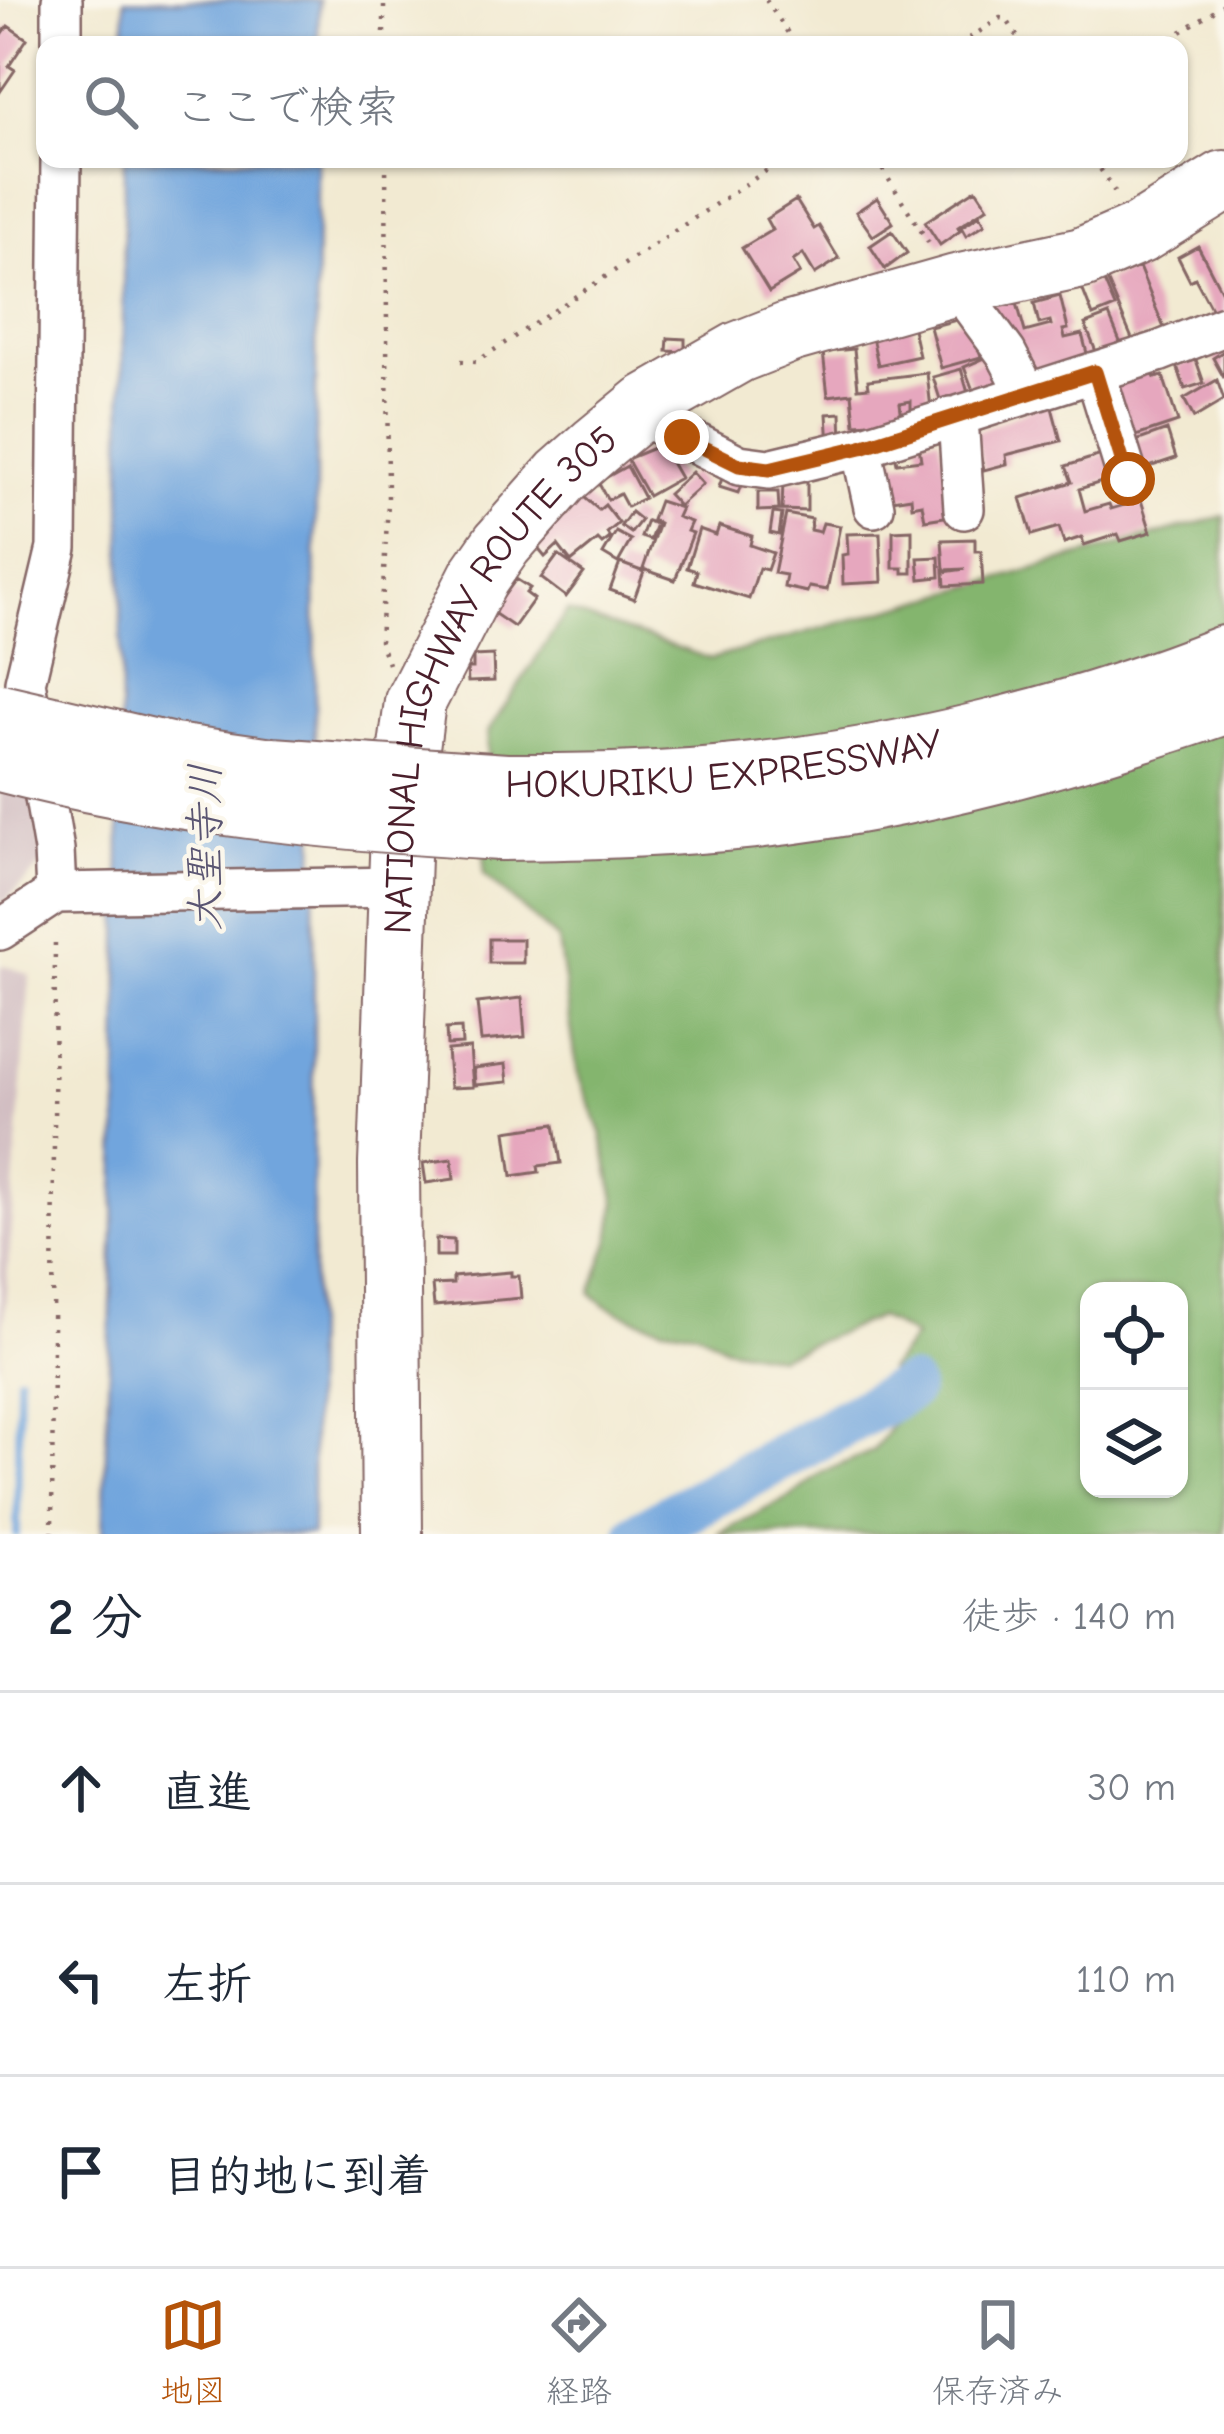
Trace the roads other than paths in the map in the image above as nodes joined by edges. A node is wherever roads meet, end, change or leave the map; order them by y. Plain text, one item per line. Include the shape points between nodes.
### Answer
1 (62, 0) edge
2 (62, 36) edge
3 (61, 168) edge
4 (1224, 181) edge
5 (956, 285) junction
6 (1224, 326) edge
7 (1095, 372) junction
8 (1026, 392) junction
9 (631, 417) junction
10 (950, 417) junction
11 (861, 447) junction
12 (1128, 479) dead end
13 (874, 507) dead end
14 (964, 509) dead end
15 (1224, 656) edge
16 (6, 680) edge
17 (1224, 704) edge
18 (0, 761) edge
19 (504, 807) junction
20 (384, 886) junction
21 (56, 893) junction
22 (0, 930) edge
23 (392, 1534) edge

1 - 2 street
3 - 16 street via 56,548
4 - 5 highway, NATIONAL HIGHWAY ROUTE 305 via 1082,258
5 - 8 street
5 - 9 highway, NATIONAL HIGHWAY ROUTE 305 via 740,352
6 - 7 street
7 - 8 street
7 - 12 street
8 - 10 street
9 - 11 street via 739,465 769,469
9 - 20 highway, NATIONAL HIGHWAY ROUTE 305 via 562,476 479,577 415,702
10 - 11 street
10 - 14 street via 959,433
11 - 13 street
15 - 19 highway, HOKURIKU EXPRESSWAY via 1053,711 860,757
16 - 19 highway, HOKURIKU EXPRESSWAY, bridge via 173,754 370,778
16 - 21 street via 54,850
17 - 19 highway, HOKURIKU EXPRESSWAY via 1109,744 757,818 627,828
18 - 19 highway, HOKURIKU EXPRESSWAY, bridge via 257,811
20 - 21 street
20 - 23 highway, NATIONAL HIGHWAY ROUTE 305
21 - 22 street

